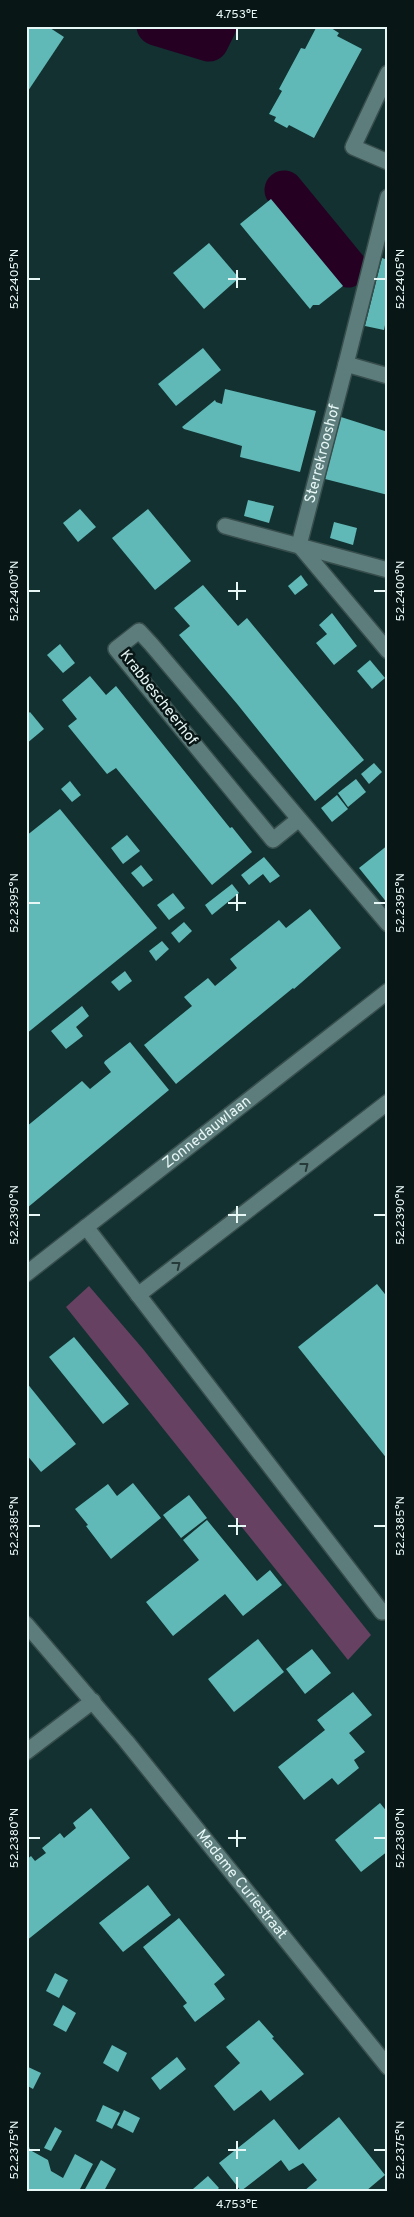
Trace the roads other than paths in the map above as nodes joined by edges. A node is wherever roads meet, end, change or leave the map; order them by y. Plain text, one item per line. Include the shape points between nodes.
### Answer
1 (388, 73) edge
2 (388, 162) edge
3 (388, 197) edge
4 (346, 364) junction
5 (388, 376) edge
6 (225, 526) dead end
7 (299, 545) junction
8 (388, 570) edge
9 (388, 651) edge
10 (299, 819) junction
11 (388, 924) edge
12 (388, 991) edge
13 (388, 1102) edge
14 (86, 1227) junction
15 (26, 1274) edge
16 (138, 1295) junction
17 (382, 1612) dead end
18 (26, 1624) edge
19 (92, 1701) junction
20 (26, 1752) edge
21 (388, 2067) edge

1 - 2 street via 353,147
3 - 4 street, Sterrekrooshof
4 - 5 street
4 - 7 street, Sterrekrooshof
6 - 7 street
7 - 8 street
7 - 9 street
10 - 10 street, Krabbescheerhof via 273,840 116,650 139,631
10 - 11 street, Krabbescheerhof
12 - 14 street, Zonnedauwlaan
16 -> 13 street
14 - 15 street, Zonnedauwlaan
14 - 16 street
16 - 17 street
18 - 19 street, Madame Curiestraat
19 - 20 street
19 - 21 street, Madame Curiestraat

